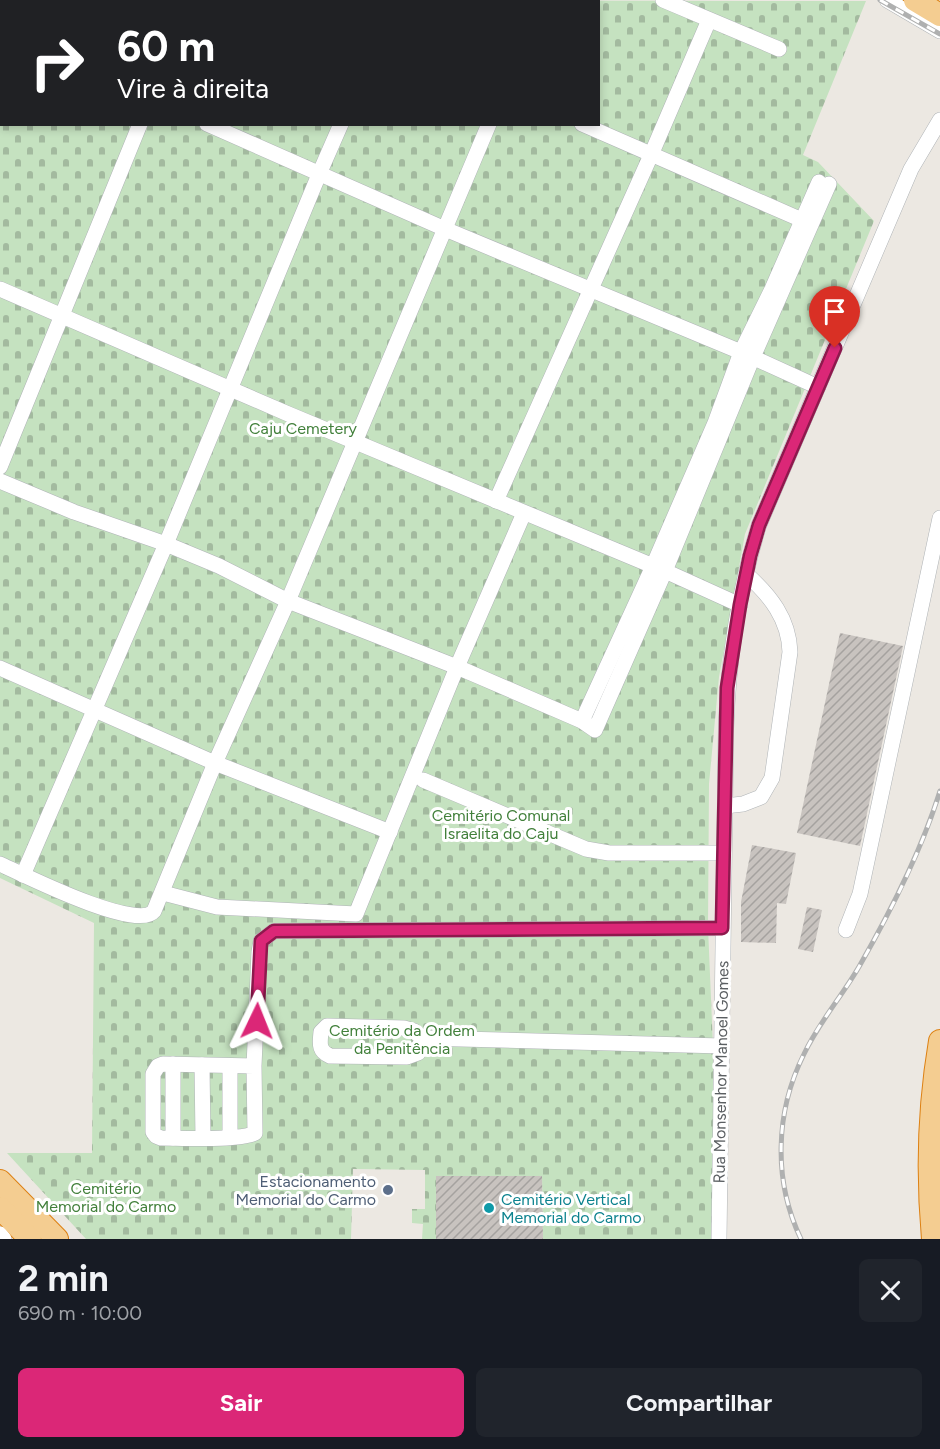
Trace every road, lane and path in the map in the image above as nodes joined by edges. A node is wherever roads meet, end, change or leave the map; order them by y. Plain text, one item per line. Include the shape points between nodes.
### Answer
1 (663, 0) edge
2 (887, 0) edge
3 (895, 0) edge
4 (915, 0) edge
5 (940, 15) edge
6 (709, 20) junction
7 (940, 26) edge
8 (940, 31) edge
9 (779, 49) dead end
10 (940, 120) edge
11 (139, 126) edge
12 (212, 126) edge
13 (340, 126) edge
14 (488, 126) edge
15 (586, 126) edge
16 (651, 155) junction
17 (320, 172) junction
18 (802, 220) junction
19 (445, 229) junction
20 (0, 289) edge
21 (591, 289) junction
22 (62, 316) junction
23 (747, 355) junction
24 (818, 387) junction
25 (230, 389) junction
26 (356, 442) junction
27 (0, 467) edge
28 (0, 482) edge
29 (496, 501) junction
30 (525, 513) junction
31 (940, 518) edge
32 (166, 544) junction
33 (659, 569) junction
34 (746, 574) junction
35 (288, 601) junction
36 (740, 605) junction
37 (457, 667) junction
38 (0, 668) edge
39 (93, 709) junction
40 (215, 763) junction
41 (423, 780) dead end
42 (725, 806) junction
43 (390, 832) junction
44 (724, 853) junction
45 (0, 864) edge
46 (23, 875) junction
47 (163, 893) junction
48 (722, 928) junction
49 (846, 930) dead end
50 (422, 1038) junction
51 (940, 1041) edge
52 (722, 1046) junction
53 (202, 1065) junction
54 (230, 1066) junction
55 (254, 1066) junction
56 (230, 1137) junction
57 (203, 1138) junction
58 (0, 1181) edge
59 (0, 1208) edge
60 (0, 1234) edge
61 (4, 1239) edge
62 (30, 1239) edge
63 (57, 1239) edge
64 (719, 1239) edge
65 (933, 1239) edge

1 - 6 street
2 - 8 street
3 - 7 street
4 - 5 highway
6 - 9 street
6 - 16 street
10 - 24 street, Rua Monsenhor Manoel Gomes via 911,169
11 - 22 street
12 - 17 street
13 - 17 street
14 - 19 street
15 - 16 street
16 - 18 street
16 - 21 street
17 - 19 street
17 - 25 street
18 - 23 street
18 - 23 street via 824,183
19 - 21 street
19 - 26 street
20 - 22 street
21 - 23 street
21 - 29 street
22 - 25 street
22 - 27 street
23 - 24 street
23 - 33 street via 715,423
24 - 34 street, Rua Monsenhor Manoel Gomes via 759,525
25 - 26 street
25 - 32 street
26 - 29 street
26 - 35 street
28 - 32 street
29 - 30 street
30 - 33 street
30 - 37 street
31 - 49 street via 860,894
32 - 35 street
32 - 39 street
33 - 36 street
33 - 37 street via 582,721
34 - 36 street, Rua Monsenhor Manoel Gomes
34 - 42 street via 774,603 788,632 790,652 772,777 761,797
35 - 37 street
35 - 40 street
36 - 42 street, Rua Monsenhor Manoel Gomes via 727,688
37 - 43 street
38 - 39 street
39 - 40 street
39 - 46 street
40 - 43 street
40 - 47 street
41 - 44 street via 586,849 609,853
42 - 44 street, Rua Monsenhor Manoel Gomes
43 - 47 street via 356,914 217,907
44 - 48 street, Rua Monsenhor Manoel Gomes
45 - 46 street
46 - 47 street via 104,910 131,916 151,915
48 - 52 street, Rua Monsenhor Manoel Gomes
48 - 55 street via 274,931 261,941 259,952
50 - 50 street via 404,1028 327,1026 321,1032 320,1047 330,1056 407,1057 418,1053
50 - 52 street
51 - 65 highway via 930,1134
52 - 64 street, Rua Monsenhor Manoel Gomes
53 - 54 street
53 - 57 street
53 - 57 street via 158,1066 154,1070 153,1132 161,1138
54 - 55 street
54 - 56 street
55 - 56 street via 255,1133
56 - 57 street
58 - 63 highway
59 - 62 highway
60 - 61 street

